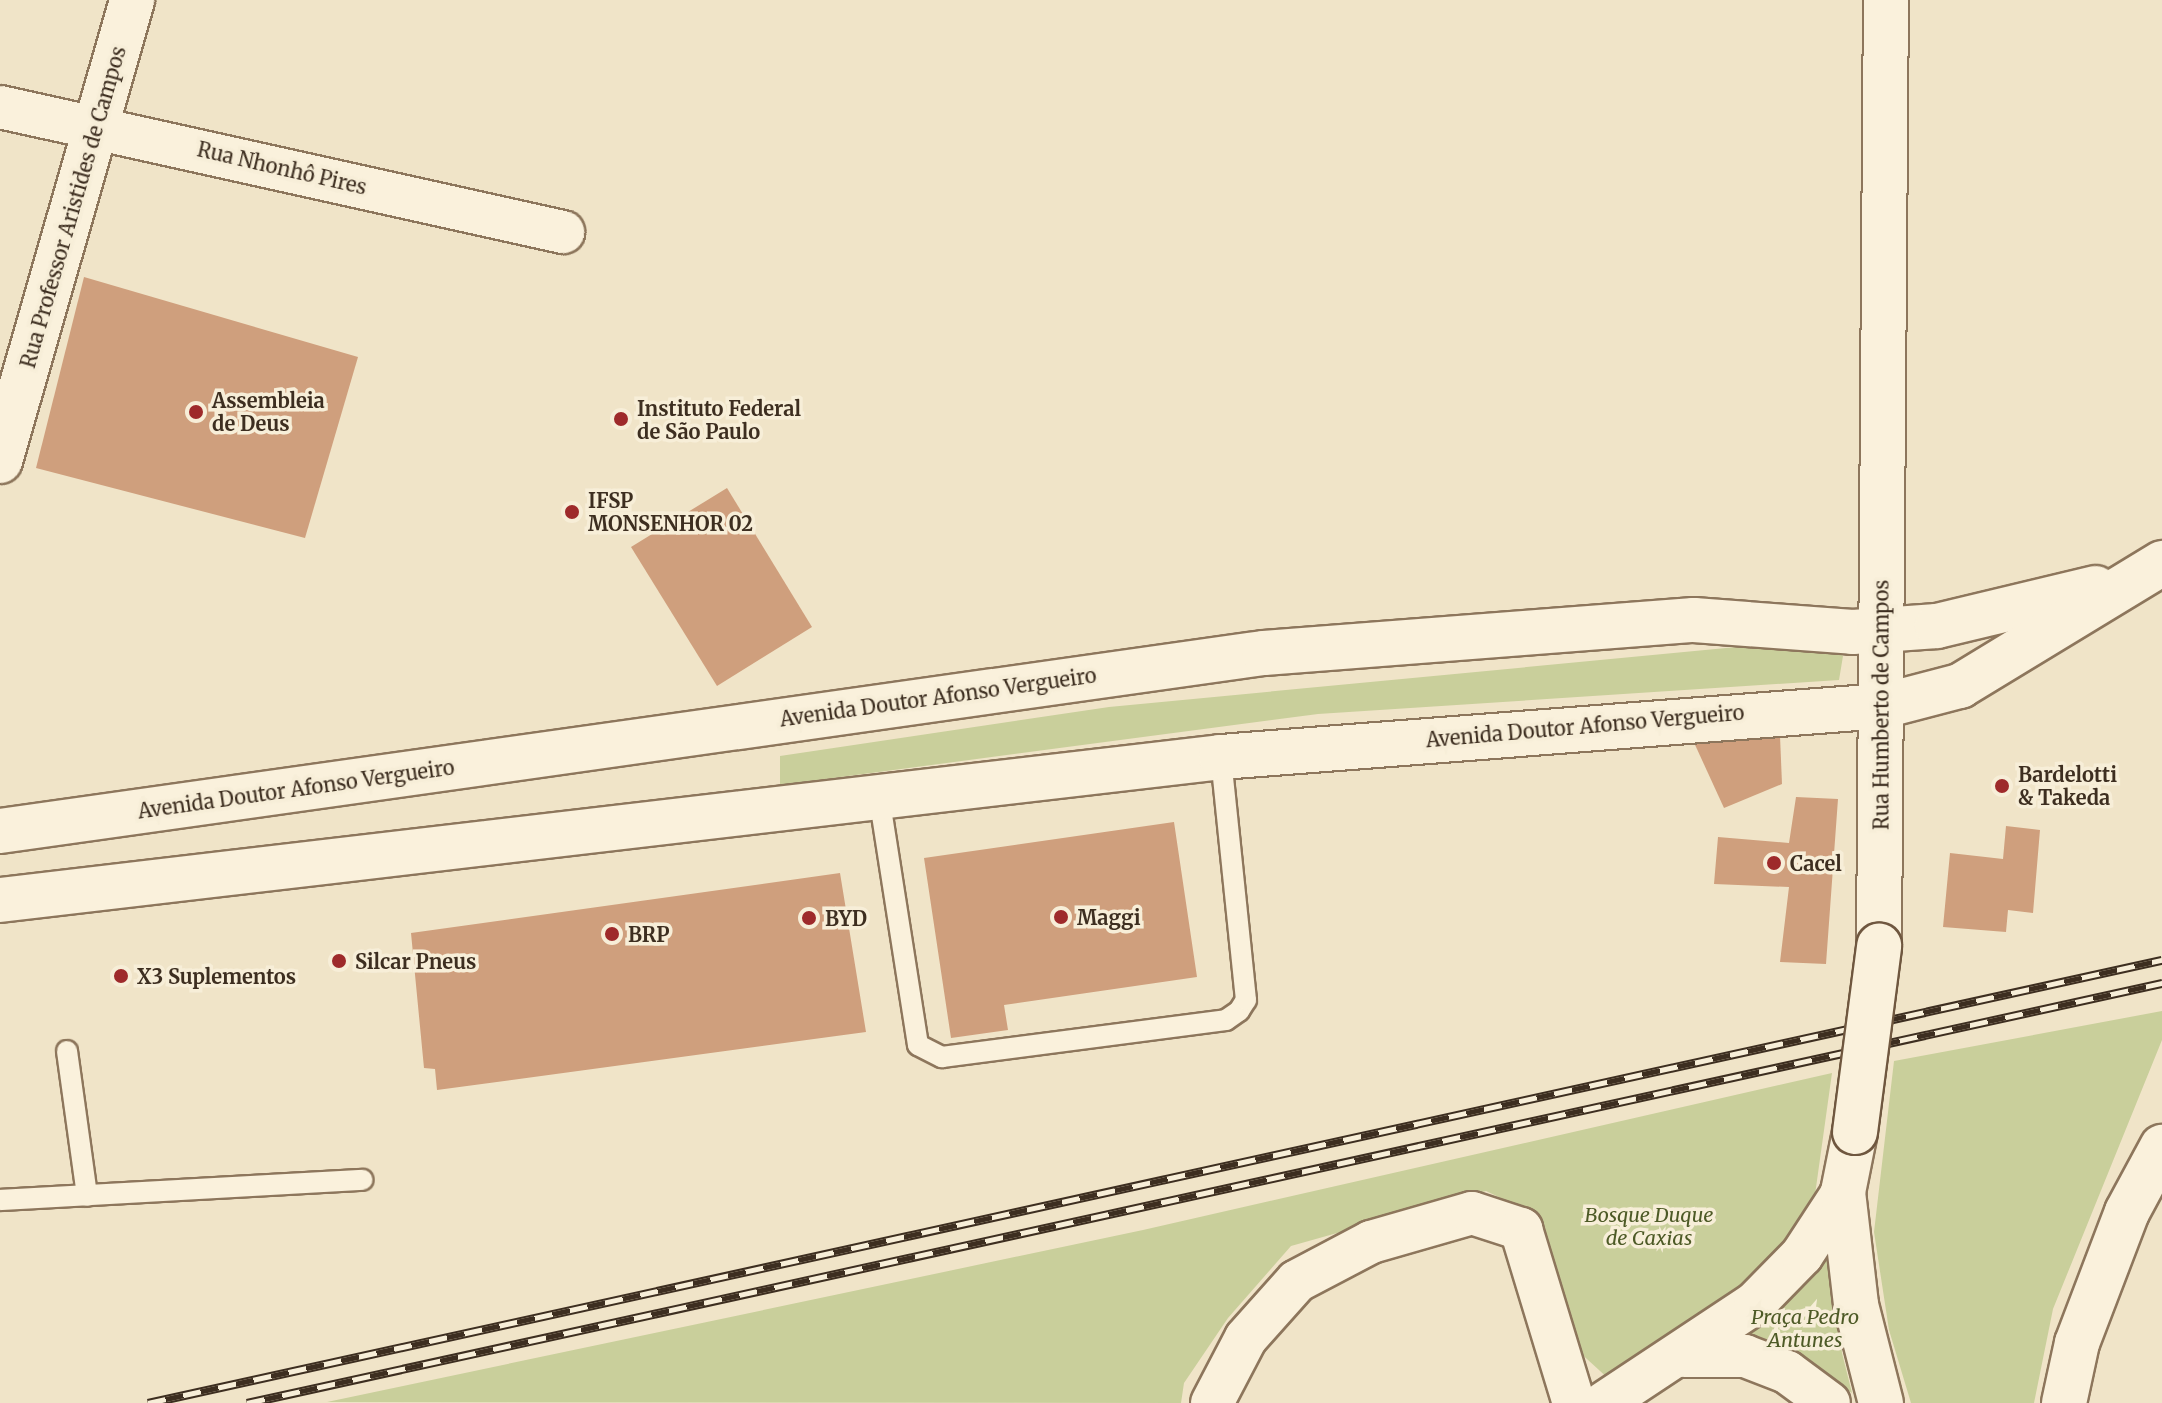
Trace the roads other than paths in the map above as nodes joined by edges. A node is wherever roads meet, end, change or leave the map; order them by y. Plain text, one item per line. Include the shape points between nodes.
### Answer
1 (132, 0) edge
2 (1886, 0) edge
3 (0, 107) edge
4 (97, 126) junction
5 (563, 232) dead end
6 (0, 461) edge
7 (2153, 569) edge
8 (1880, 630) junction
9 (1883, 706) junction
10 (1221, 757) junction
11 (879, 796) junction
12 (0, 831) edge
13 (0, 900) edge
14 (67, 1051) dead end
15 (2162, 1147) edge
16 (362, 1180) dead end
17 (1843, 1192) junction
18 (87, 1196) junction
19 (0, 1200) edge
20 (1685, 1356) junction
21 (1212, 1403) edge
22 (1574, 1403) edge
23 (1604, 1403) edge
24 (1829, 1403) edge
25 (1881, 1403) edge
26 (2064, 1403) edge

1 - 4 main road, Rua Professor Aristides de Campos
2 - 8 main road, Rua Humberto de Campos
3 - 4 street, Rua Nhonhô Pires
4 - 5 street, Rua Nhonhô Pires
4 - 6 main road, Rua Professor Aristides de Campos
7 - 8 main road, Avenida Doutor Afonso Vergueiro via 1966,623
7 - 9 main road, Avenida Doutor Afonso Vergueiro via 1960,686
8 - 9 main road, Rua Humberto de Campos
8 - 12 main road, Avenida Doutor Afonso Vergueiro via 1694,620 1264,653
9 - 10 main road, Avenida Doutor Afonso Vergueiro
9 - 17 main road, Rua Humberto de Campos, bridge via 1879,946
10 - 11 main road, Avenida Doutor Afonso Vergueiro
10 - 11 lane via 1246,1000 1239,1011 1226,1020 942,1057 918,1045
11 - 13 main road, Avenida Doutor Afonso Vergueiro
14 - 18 lane
15 - 26 main road via 2127,1212 2077,1343
16 - 18 lane
17 - 20 street via 1802,1255 1755,1303
17 - 25 main road, Rua Humberto de Campos via 1856,1305
18 - 19 lane
20 - 23 street
20 - 24 street via 1745,1356 1787,1372
21 - 22 street via 1246,1338 1297,1281 1371,1242 1472,1213 1521,1229

